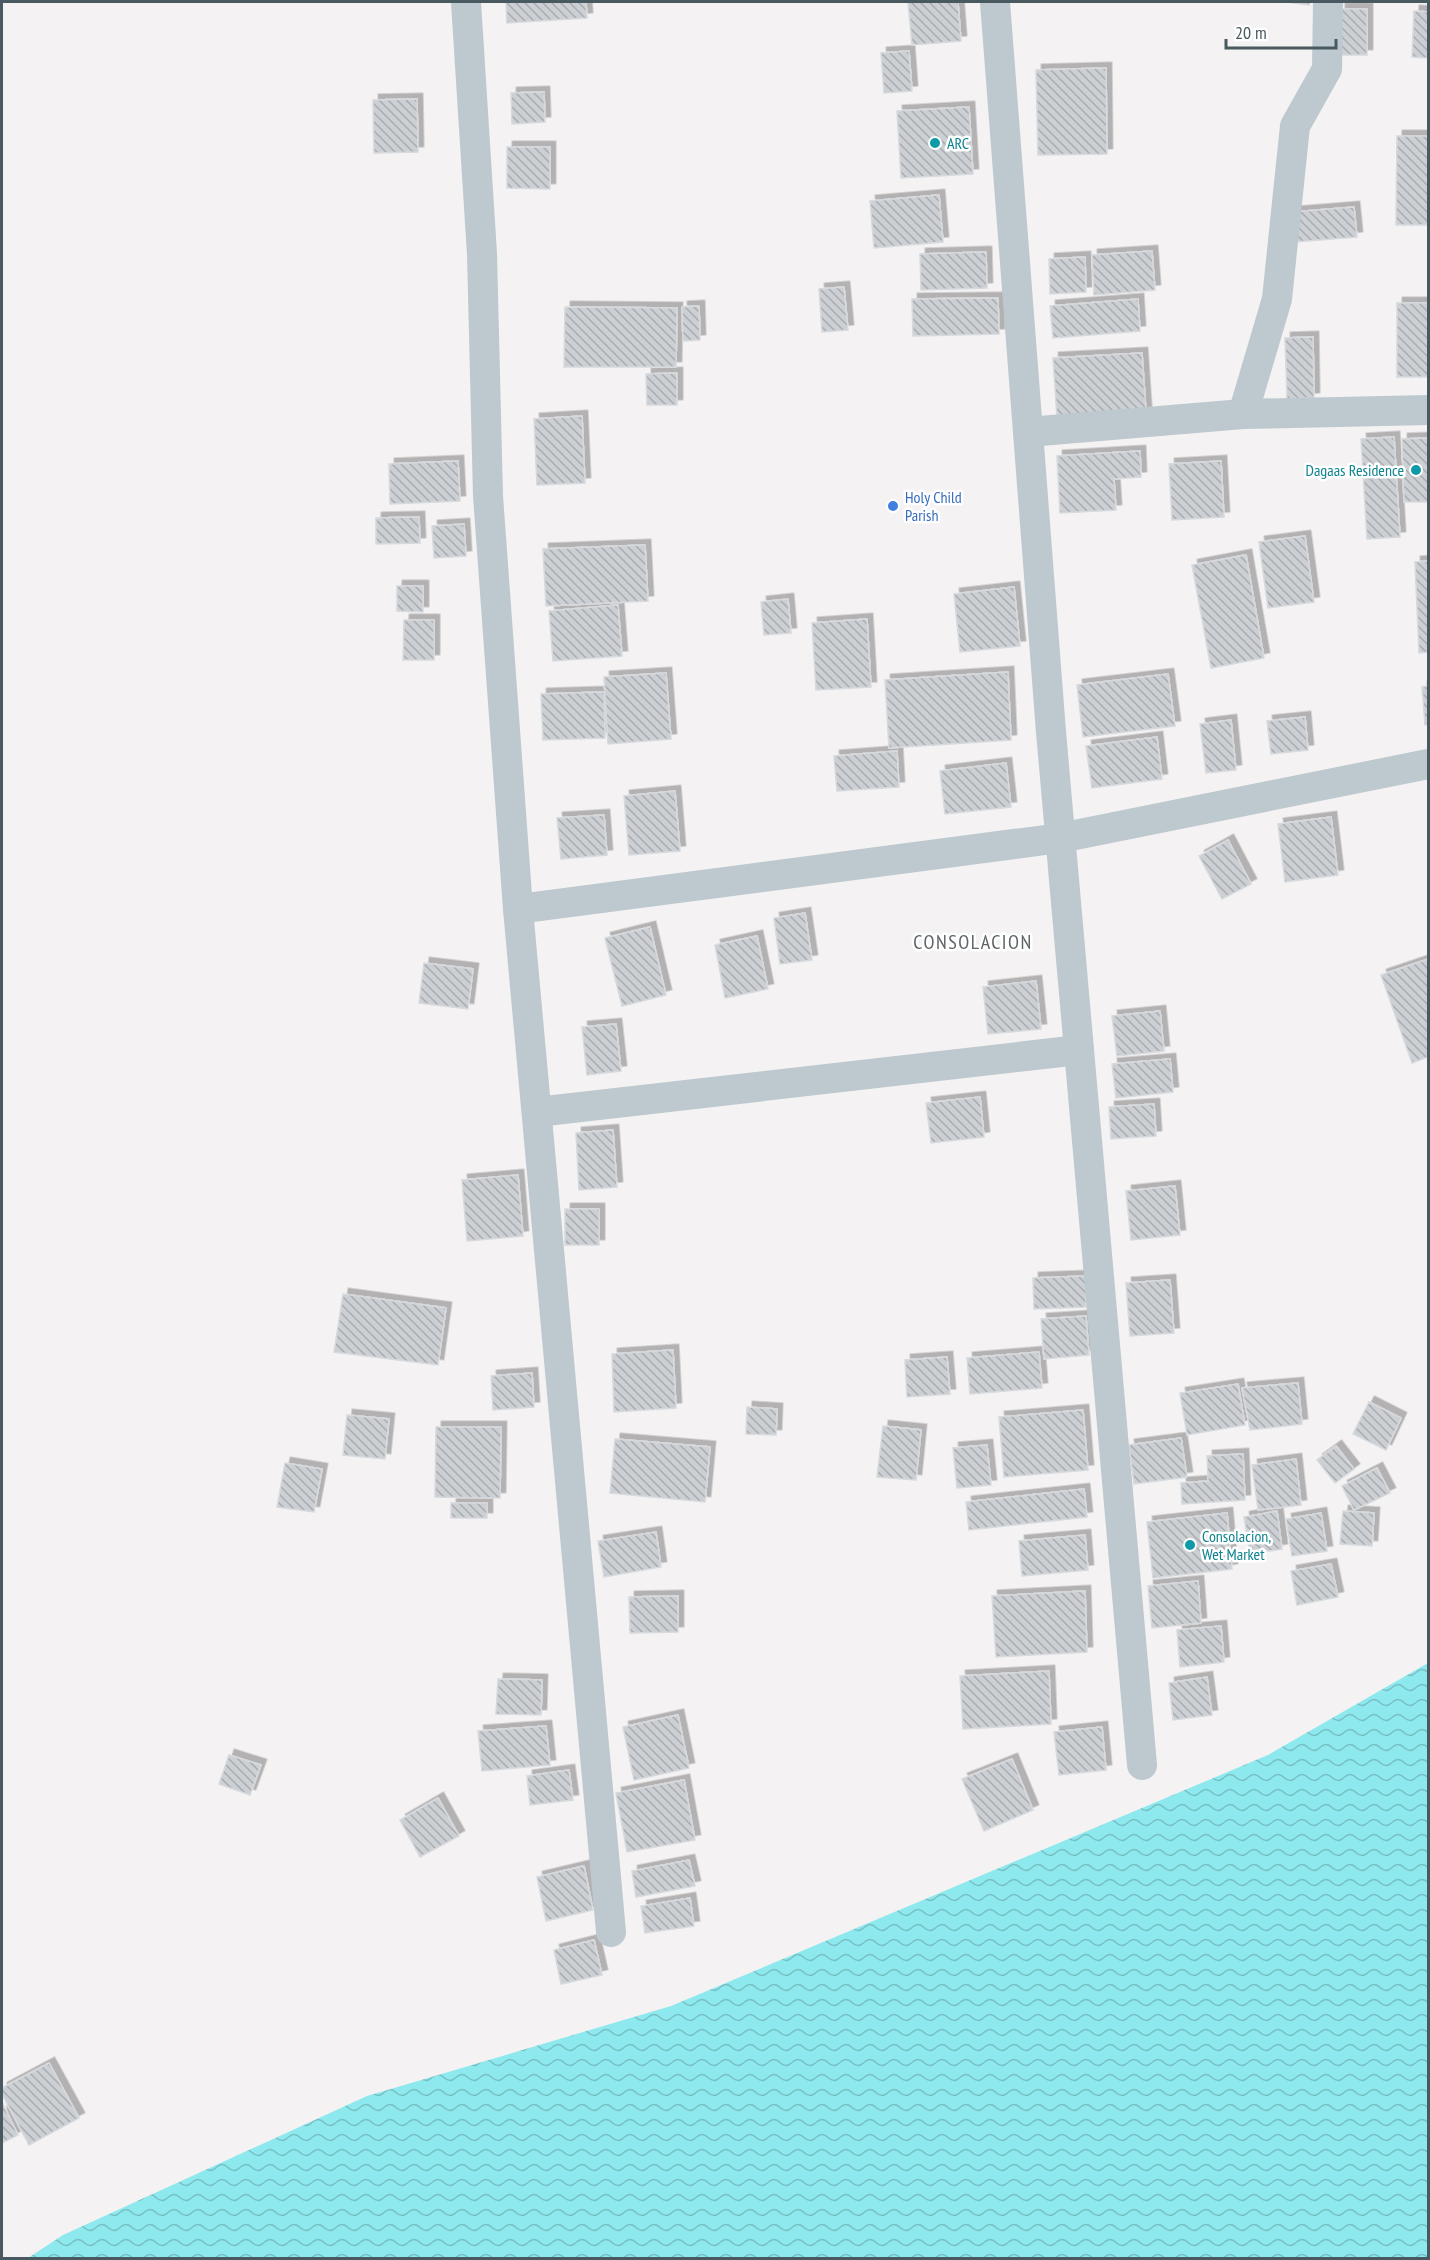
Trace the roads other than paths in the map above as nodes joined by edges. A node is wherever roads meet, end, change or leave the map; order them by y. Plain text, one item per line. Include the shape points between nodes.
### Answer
1 (466, 2) edge
2 (995, 2) edge
3 (1328, 2) edge
4 (1428, 410) edge
5 (1243, 414) junction
6 (1028, 432) junction
7 (1428, 764) edge
8 (1060, 838) junction
9 (518, 909) junction
10 (1079, 1050) junction
11 (537, 1112) junction
12 (1142, 1765) dead end
13 (611, 1932) dead end

1 - 9 street via 482,254 488,496
2 - 6 street
3 - 5 street via 1327,69 1295,126 1277,300
4 - 5 street
5 - 6 street
6 - 8 street
7 - 8 street
8 - 9 street
8 - 10 street
9 - 11 street
10 - 11 street
10 - 12 street
11 - 13 street

